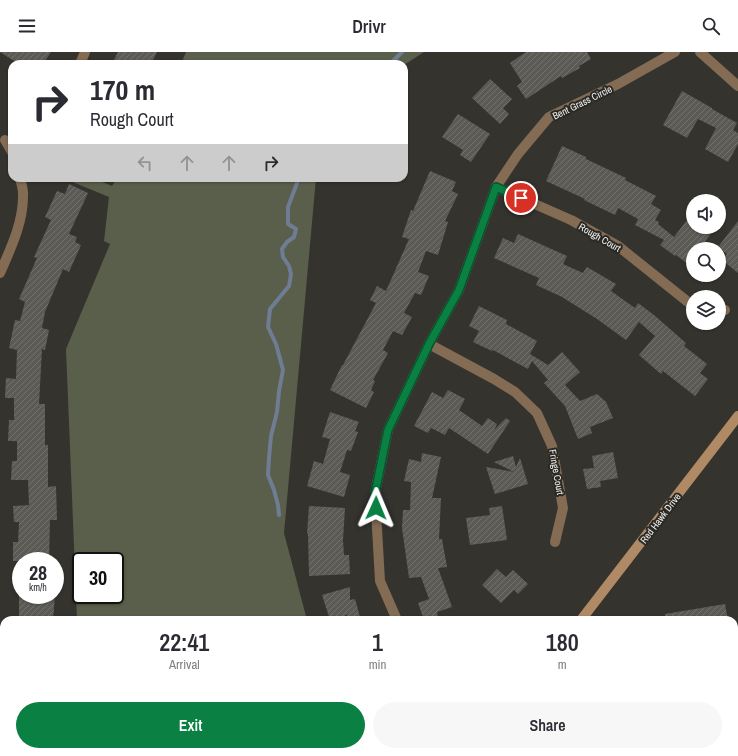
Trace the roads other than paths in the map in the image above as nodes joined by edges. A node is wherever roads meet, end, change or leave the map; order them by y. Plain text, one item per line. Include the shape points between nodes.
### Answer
1 (675, 52) edge
2 (700, 52) edge
3 (738, 86) edge
4 (21, 182) edge
5 (496, 187) junction
6 (0, 273) edge
7 (686, 300) edge
8 (429, 344) junction
9 (738, 416) edge
10 (555, 542) dead end
11 (395, 616) edge
12 (584, 616) edge

1 - 5 street, Bent Grass Circle via 618,84 549,117 518,154
2 - 3 street
4 - 6 street via 23,193 21,218
5 - 7 street, Rough Court via 571,220 618,246
5 - 8 street, Bent Grass Circle via 459,290
8 - 10 street, Fringe Court via 515,392 537,413 552,446 563,508
8 - 11 street, Bent Grass Circle via 388,430 375,493 380,581
9 - 12 street, Red Hawk Drive

